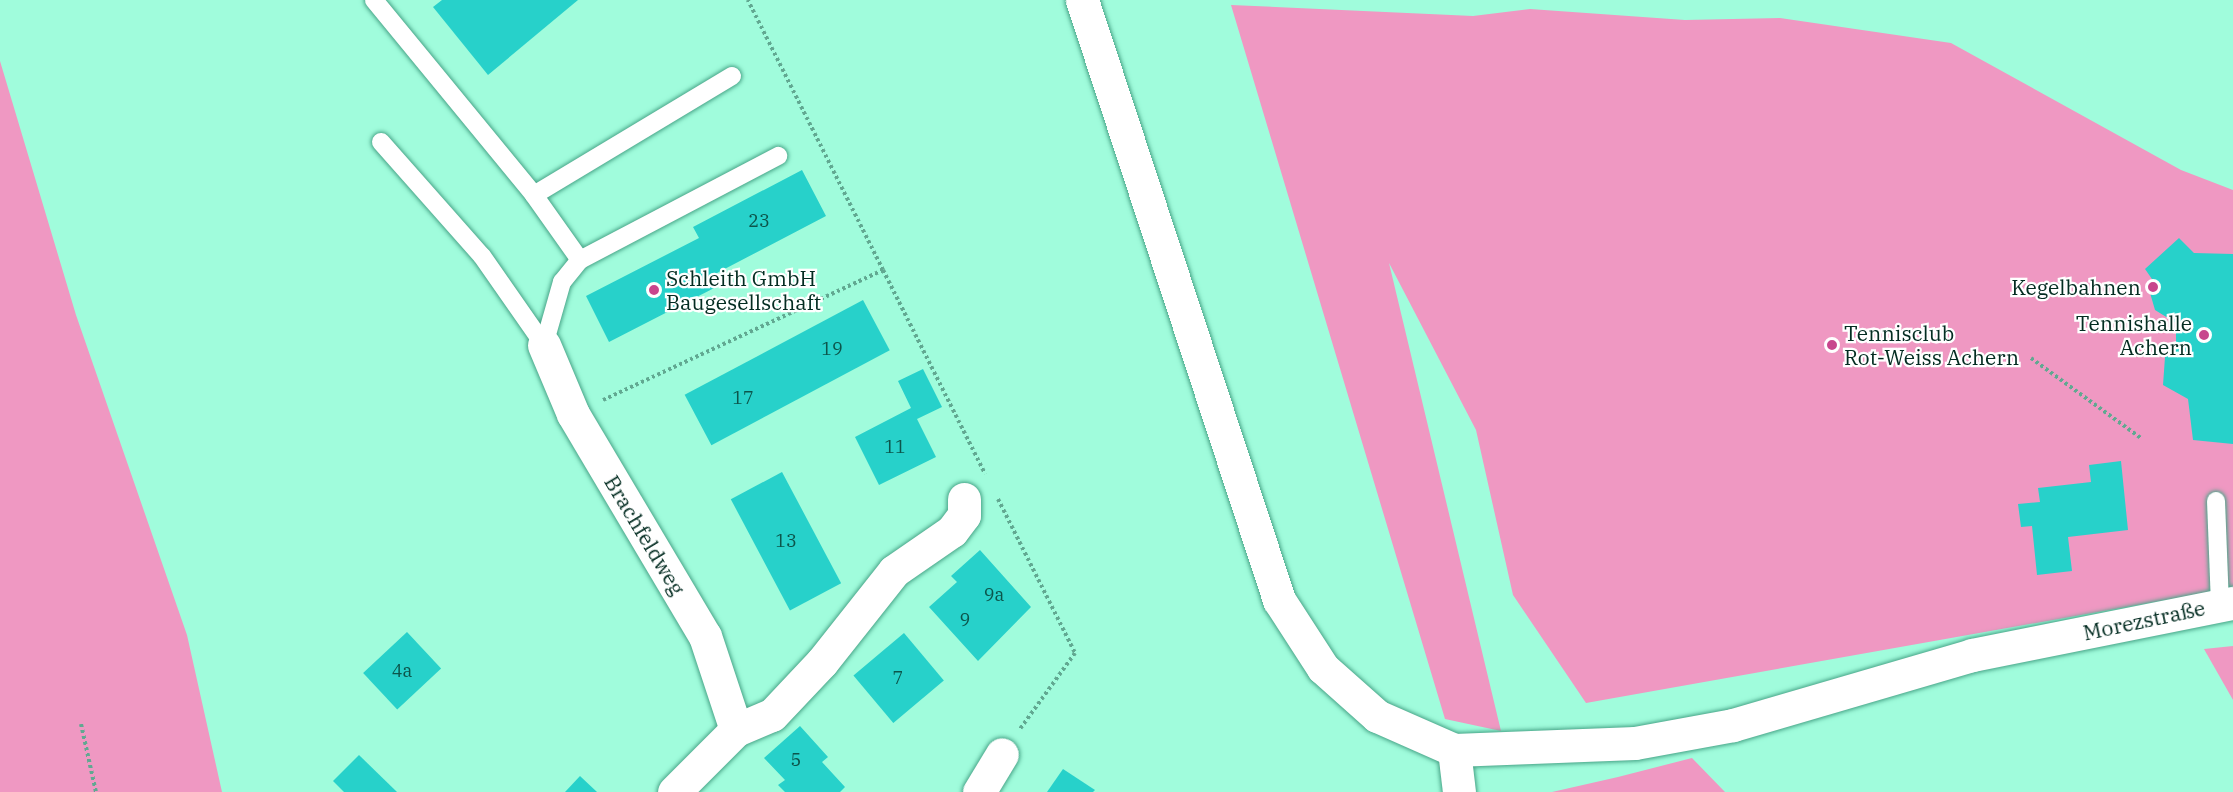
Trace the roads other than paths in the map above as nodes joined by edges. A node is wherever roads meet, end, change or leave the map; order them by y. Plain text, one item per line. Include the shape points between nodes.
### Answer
1 (374, 0) edge
2 (1082, 0) edge
3 (732, 76) dead end
4 (381, 142) dead end
5 (778, 156) dead end
6 (534, 195) junction
7 (580, 260) junction
8 (544, 345) junction
9 (964, 499) dead end
10 (2216, 501) dead end
11 (2226, 604) edge
12 (736, 730) junction
13 (1454, 750) junction
14 (1002, 754) dead end
15 (674, 792) edge
16 (980, 792) edge
17 (1459, 792) edge

1 - 6 lane
2 - 13 street via 1279,600 1323,668 1377,716
3 - 6 lane
4 - 8 lane via 482,256
5 - 7 lane
6 - 7 lane
7 - 8 lane via 562,282
8 - 12 street, Brachfeldweg via 573,414 705,636
9 - 12 street via 964,515 952,531 894,571 772,715
10 - 11 lane
11 - 13 street, Morezstraße via 1972,655 1733,725 1635,743
12 - 15 street
13 - 17 street
14 - 16 street

